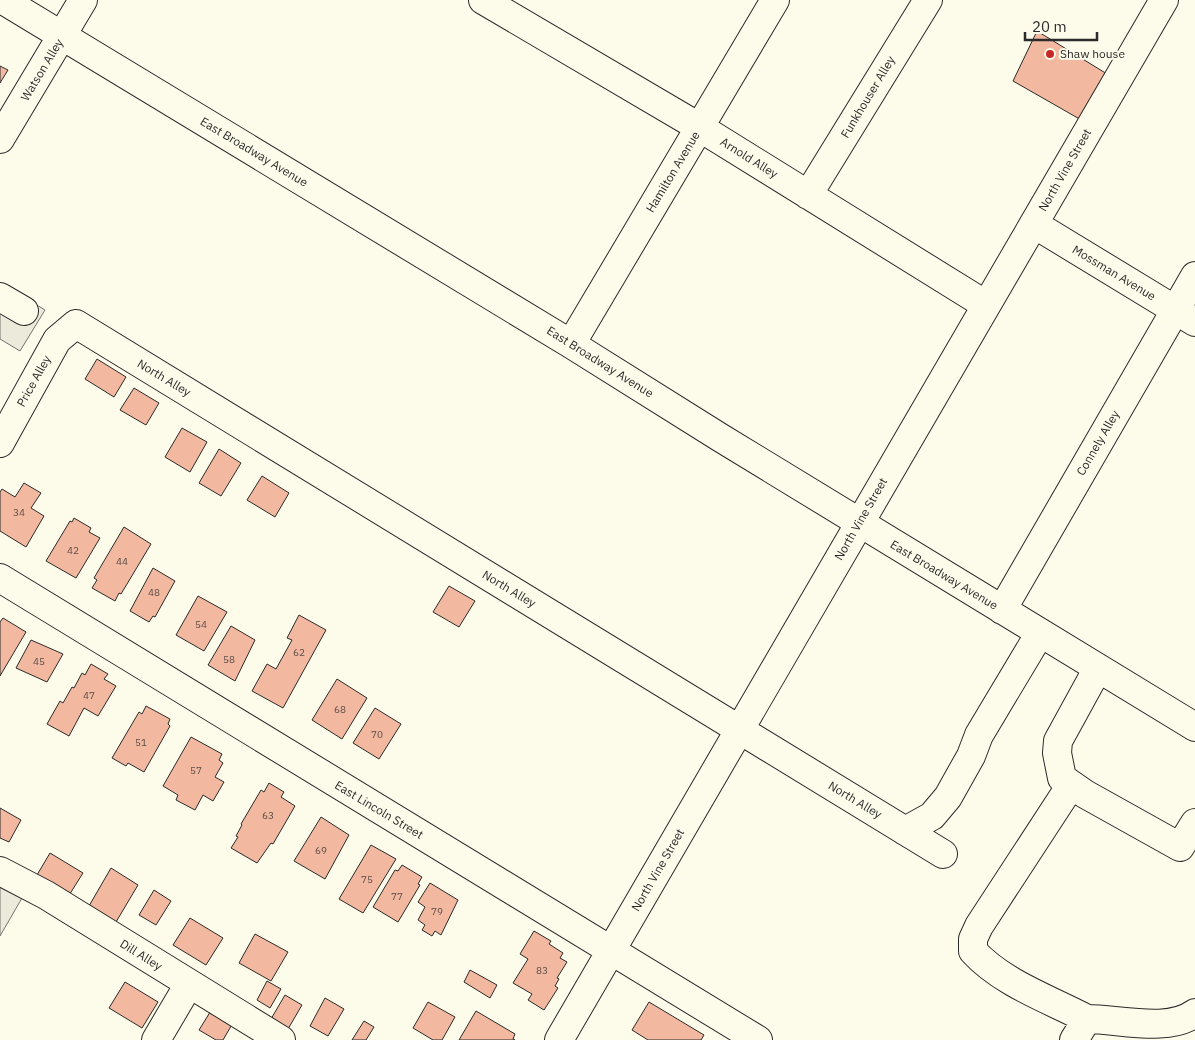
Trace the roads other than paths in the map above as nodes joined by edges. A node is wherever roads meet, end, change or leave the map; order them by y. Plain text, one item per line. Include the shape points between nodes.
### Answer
1 (3, 0) edge
2 (82, 0) edge
3 (483, 0) edge
4 (774, 0) edge
5 (928, 0) edge
6 (1164, 0) edge
7 (62, 36) junction
8 (699, 127) junction
9 (0, 139) edge
10 (808, 195) junction
11 (1034, 224) junction
12 (1195, 276) edge
13 (0, 297) edge
14 (986, 305) junction
15 (24, 311) dead end
16 (1185, 316) edge
17 (76, 324) joint
18 (571, 344) junction
19 (0, 443) edge
20 (859, 522) junction
21 (0, 578) edge
22 (1002, 610) junction
23 (1040, 633) junction
24 (1098, 668) junction
25 (1195, 727) edge
26 (740, 730) junction
27 (1071, 785) junction
28 (1195, 824) edge
29 (905, 830) junction
30 (944, 854) dead end
31 (0, 871) edge
32 (612, 950) junction
33 (189, 984) junction
34 (1195, 1013) edge
35 (1081, 1029) edge
36 (156, 1040) edge
37 (281, 1040) edge
38 (559, 1040) edge
39 (758, 1040) edge

1 - 7 street, East Broadway Avenue
2 - 7 street, Watson Alley
3 - 8 street, Arnold Alley
4 - 8 street, Hamilton Avenue
5 - 10 street, Funkhouser Alley
6 - 11 street, North Vine Street
7 - 9 street, Watson Alley
7 - 18 street, East Broadway Avenue
8 - 10 street, Arnold Alley
8 - 18 street, Hamilton Avenue
10 - 14 street, Arnold Alley
11 - 14 street, North Vine Street
11 - 16 street, Mossman Avenue
12 - 16 street, Connely Alley
13 - 15 street
14 - 20 street, North Vine Street
16 - 22 street, Connely Alley
17 - 19 street, Price Alley via 57,340
17 - 26 street, North Alley
18 - 20 street, East Broadway Avenue
20 - 22 street, East Broadway Avenue
20 - 26 street, North Vine Street
21 - 32 street, East Lincoln Street
22 - 23 street, East Broadway Avenue
23 - 24 street, East Broadway Avenue
23 - 29 street via 979,735 948,797 932,816
24 - 25 street, East Broadway Avenue
24 - 27 street via 1058,741 1058,767 1062,778
26 - 29 street, North Alley
26 - 32 street, North Vine Street
27 - 28 street via 1180,847
27 - 35 street via 979,926 973,939 973,951 984,963
29 - 30 street, North Alley
31 - 33 street, Dill Alley via 46,895
32 - 38 street, North Vine Street
32 - 39 street, East Lincoln Street
33 - 36 street
33 - 37 street, Dill Alley
34 - 35 street via 1188,1019 1146,1025 1112,1019

